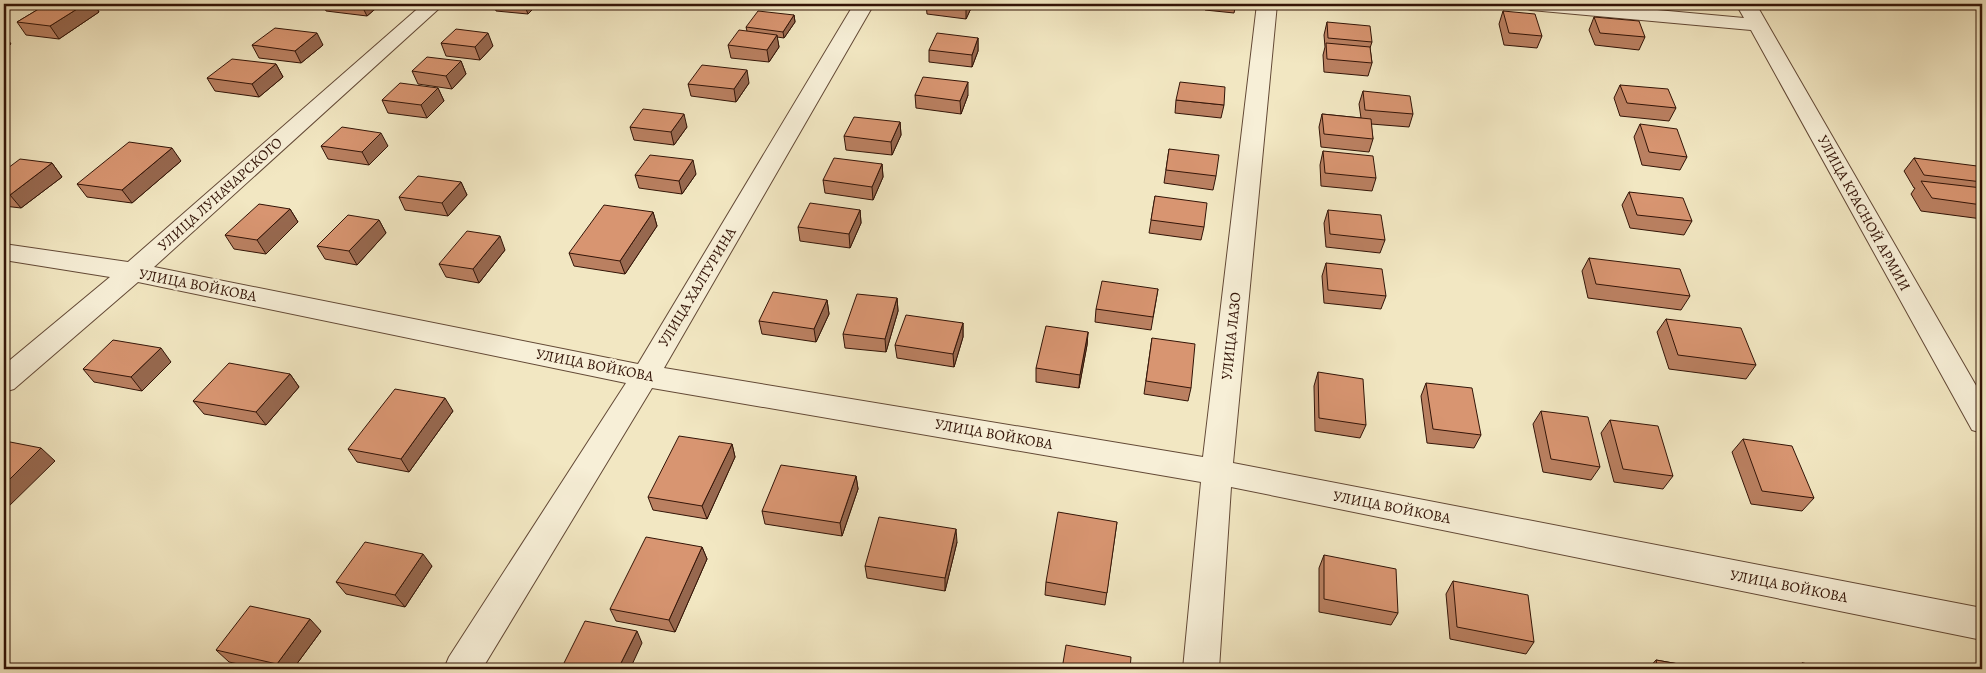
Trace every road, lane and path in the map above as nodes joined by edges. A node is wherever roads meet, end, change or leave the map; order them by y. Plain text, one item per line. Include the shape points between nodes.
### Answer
1 (434, 4) edge
2 (864, 4) edge
3 (1267, 4) edge
4 (1531, 4) edge
5 (1746, 4) edge
6 (1758, 25) junction
7 (4, 252) edge
8 (133, 272) junction
9 (645, 376) junction
10 (4, 381) edge
11 (1982, 422) edge
12 (1217, 472) junction
13 (1982, 624) edge
14 (462, 669) edge
15 (1202, 669) edge

1 - 8 street, УЛИЦА ЛУНАЧАРСКОГО
2 - 9 street, УЛИЦА ХАЛТУРИНА
3 - 12 street, УЛИЦА ЛАЗО
4 - 6 street
5 - 6 street, УЛИЦА КРАСНОЙ АРМИИ
6 - 11 street, УЛИЦА КРАСНОЙ АРМИИ
7 - 8 street, УЛИЦА ВОЙКОВА
8 - 9 street, УЛИЦА ВОЙКОВА
8 - 10 street, УЛИЦА ЛУНАЧАРСКОГО
9 - 12 street, УЛИЦА ВОЙКОВА
9 - 14 street, УЛИЦА ХАЛТУРИНА
12 - 13 street, УЛИЦА ВОЙКОВА
12 - 15 street, УЛИЦА ЛАЗО

